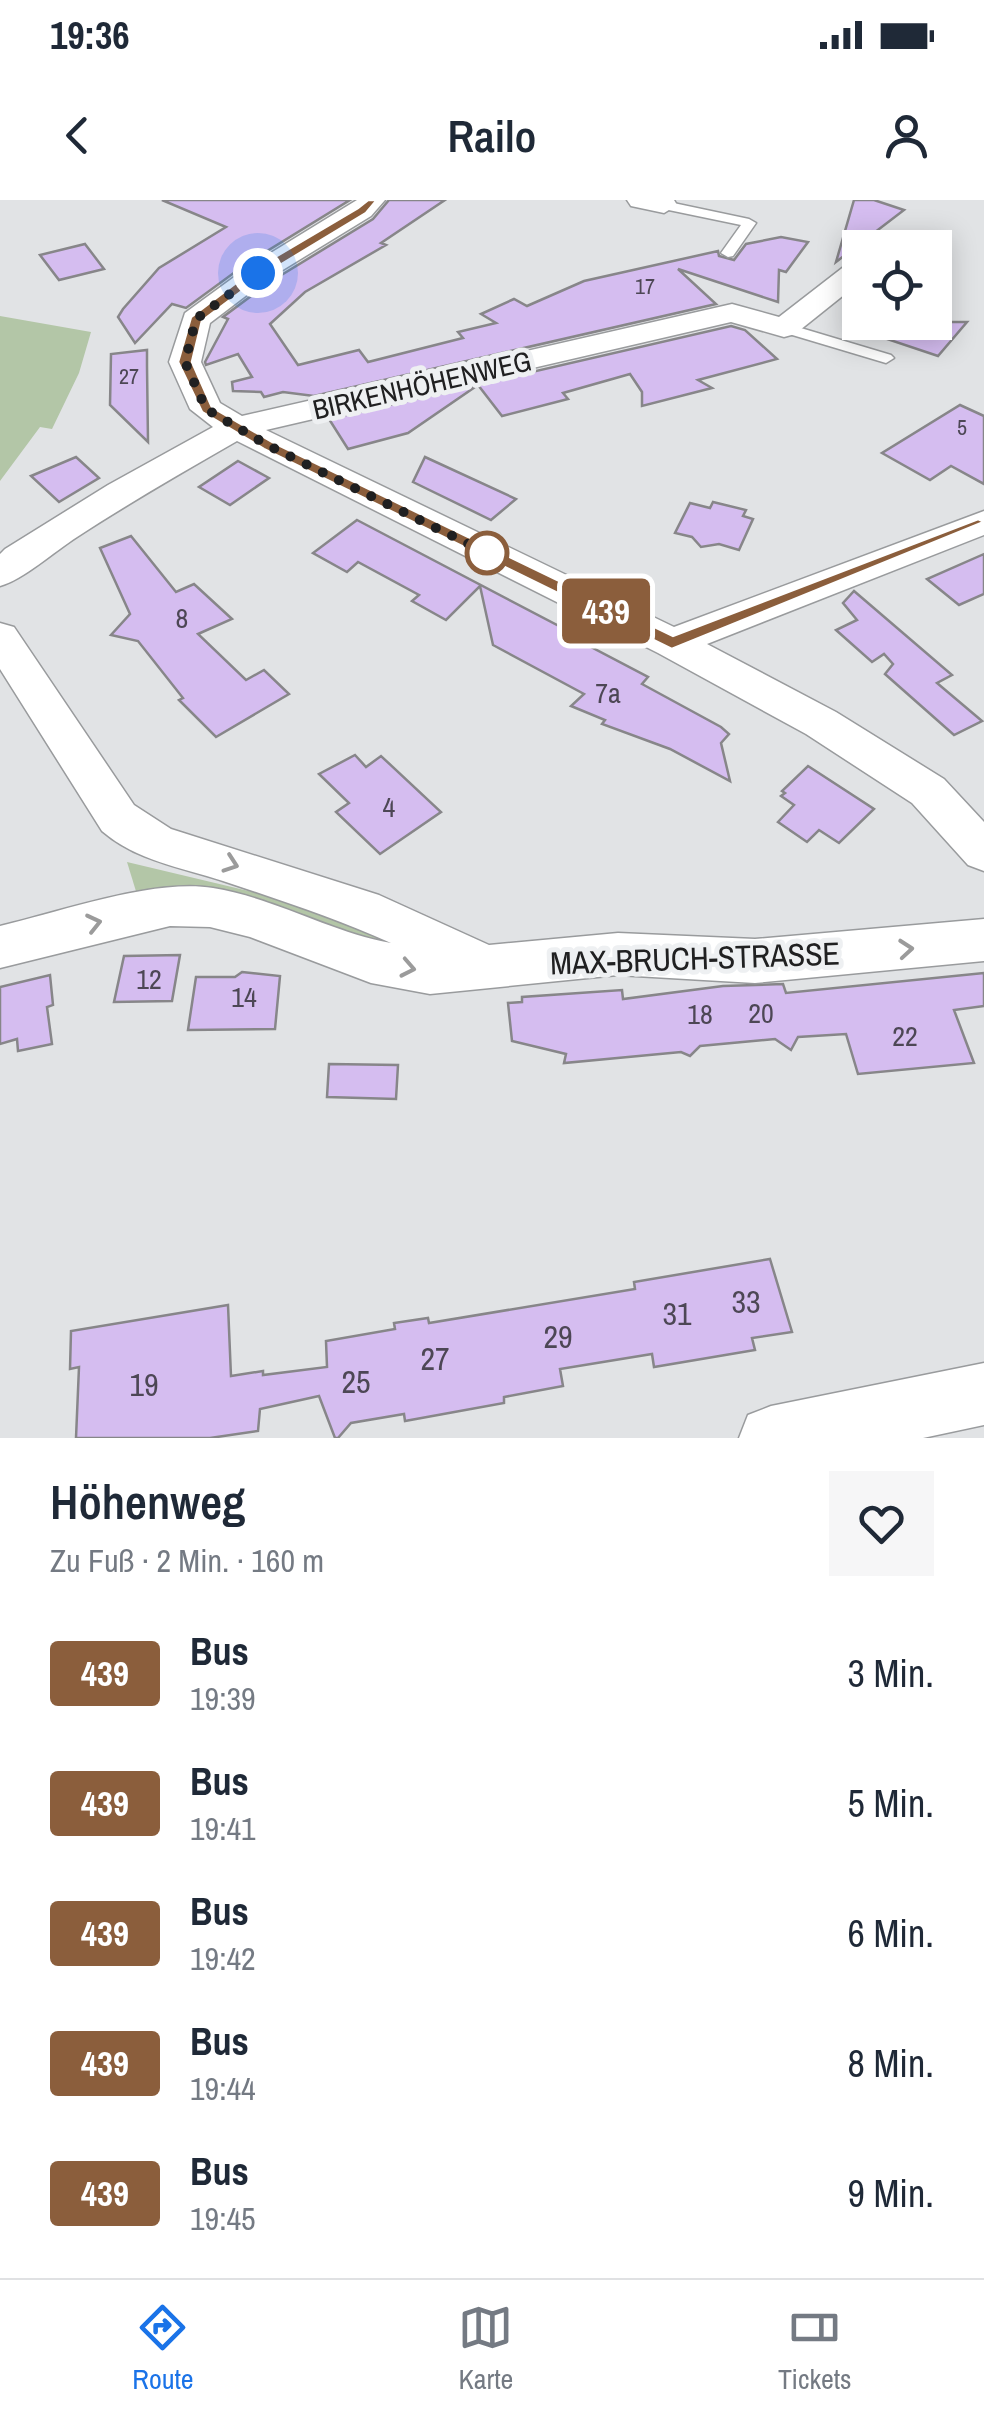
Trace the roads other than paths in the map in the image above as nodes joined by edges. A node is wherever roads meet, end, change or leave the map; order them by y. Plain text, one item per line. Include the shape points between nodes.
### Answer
1 (372, 200) edge
2 (660, 202) edge
3 (728, 253) dead end
4 (842, 282) edge
5 (784, 328) junction
6 (886, 358) dead end
7 (237, 427) junction
8 (984, 522) edge
9 (0, 574) edge
10 (0, 637) edge
11 (672, 643) junction
12 (984, 852) edge
13 (984, 940) edge
14 (0, 947) edge
15 (488, 968) junction
16 (984, 1394) edge
17 (771, 1438) edge

1 - 7 street via 196,319 185,362 206,409
2 - 3 lane via 749,223
4 - 5 street
5 - 6 lane
5 - 7 street, BIRKENHÖHENWEG via 732,313
7 - 9 street, BIRKENHÖHENWEG via 120,493
7 - 11 street
8 - 11 street
10 -> 15 street via 137,837 374,914
11 - 12 street via 821,723 928,791
15 -> 13 street, MAX-BRUCH-STRASSE via 618,954 754,961
14 -> 15 street, MAX-BRUCH-STRASSE via 170,906 210,907 254,916 371,961 430,972
16 - 17 street

